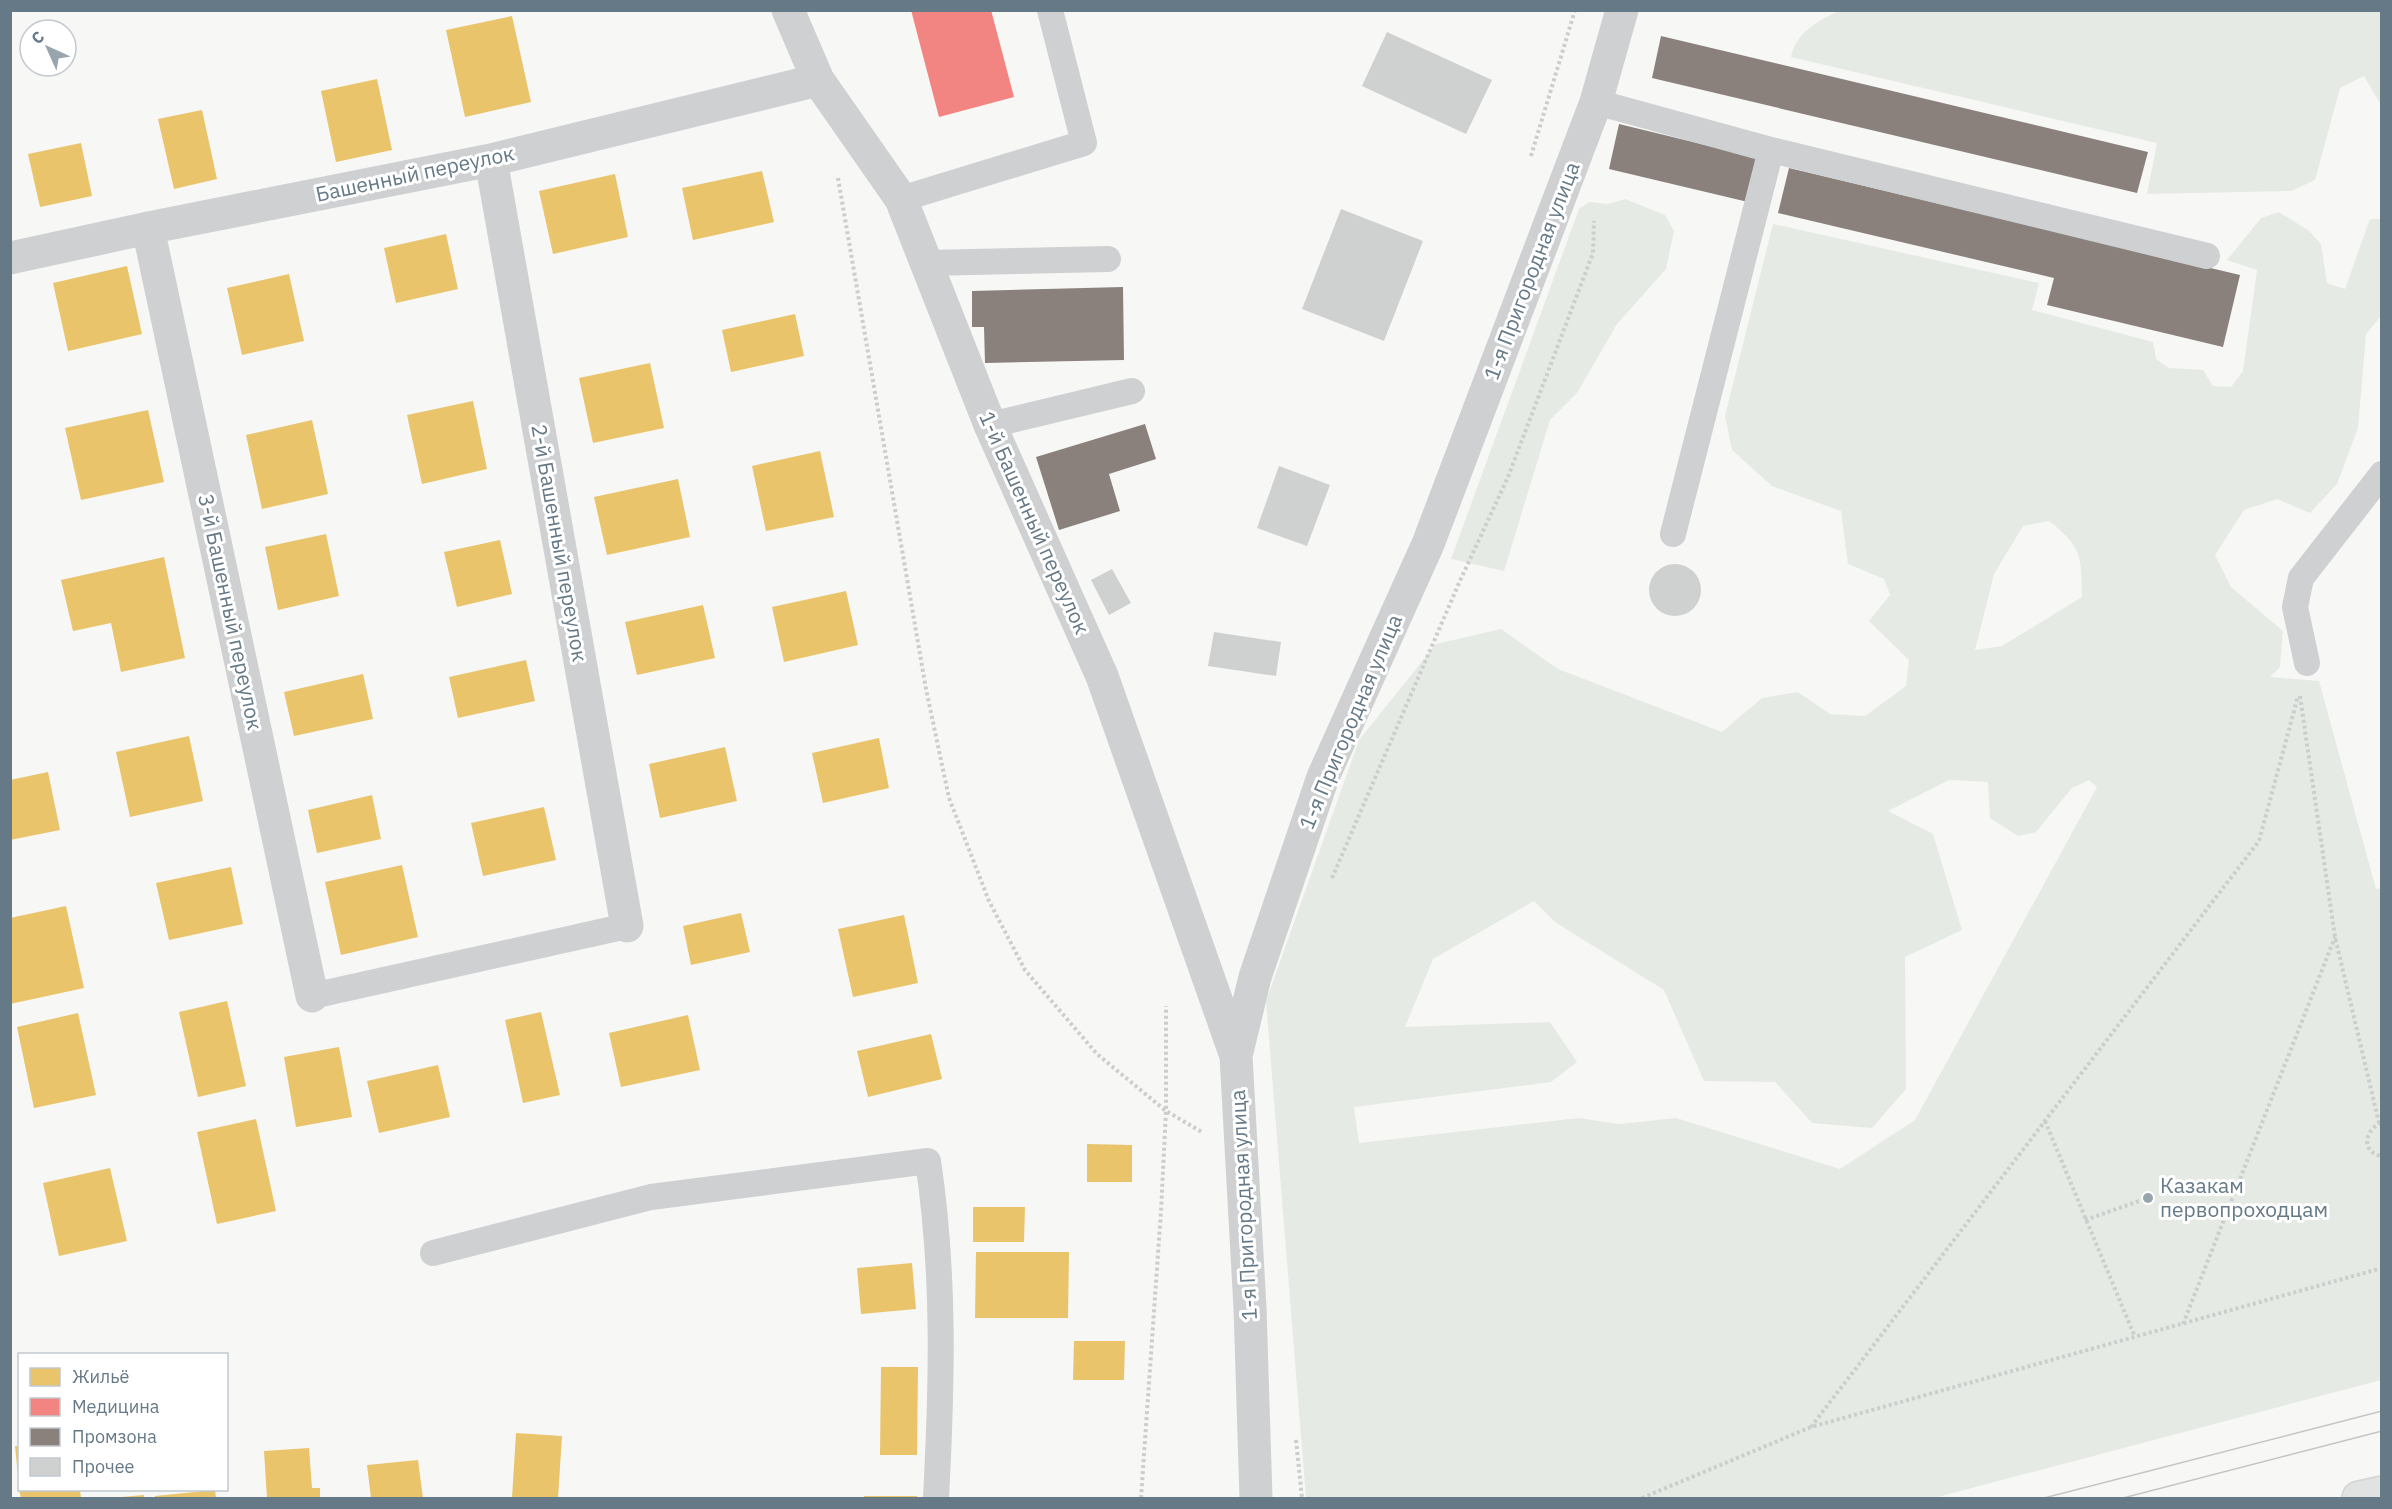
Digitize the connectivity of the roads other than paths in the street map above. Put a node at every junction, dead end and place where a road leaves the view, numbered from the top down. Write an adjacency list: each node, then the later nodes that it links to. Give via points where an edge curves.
1 (788, 10): 4 (street, 1-й Башенный переулок)
2 (1050, 10): 8 (lane, via 1084,143)
3 (1622, 10): 5 (street, 1-я Пригородная улица)
4 (818, 80): 7 (street, Башенный переулок); 8 (street, 1-й Башенный переулок)
5 (1596, 102): 6 (lane); 21 (street, 1-я Пригородная улица, via 1428,543 1323,777 1255,977)
6 (1771, 150): 10 (lane); 17 (lane)
7 (491, 160): 9 (street, Башенный переулок); 19 (street, 2-й Башенный переулок)
8 (901, 199): 13 (street, 1-й Башенный переулок)
9 (148, 228): 11 (street, Башенный переулок); 20 (street, 3-й Башенный переулок)
10 (2207, 256)
11 (10, 258)
12 (1108, 259): 13 (lane)
13 (926, 263): 15 (street, 1-й Башенный переулок)
14 (1132, 391): 15 (lane)
15 (990, 425): 21 (street, 1-й Башенный переулок, via 1102,676)
16 (2382, 474): 18 (lane, via 2301,578 2295,607)
17 (1673, 534)
18 (2307, 663)
19 (627, 926): 20 (lane)
20 (312, 996)
21 (1236, 1056): 25 (street, 1-я Пригородная улица)
22 (433, 1252): 24 (lane, via 651,1197 928,1161 941,1282 942,1388)
23 (2382, 1493): 26 (main road)
24 (936, 1498)
25 (1256, 1498)
26 (2359, 1498)

